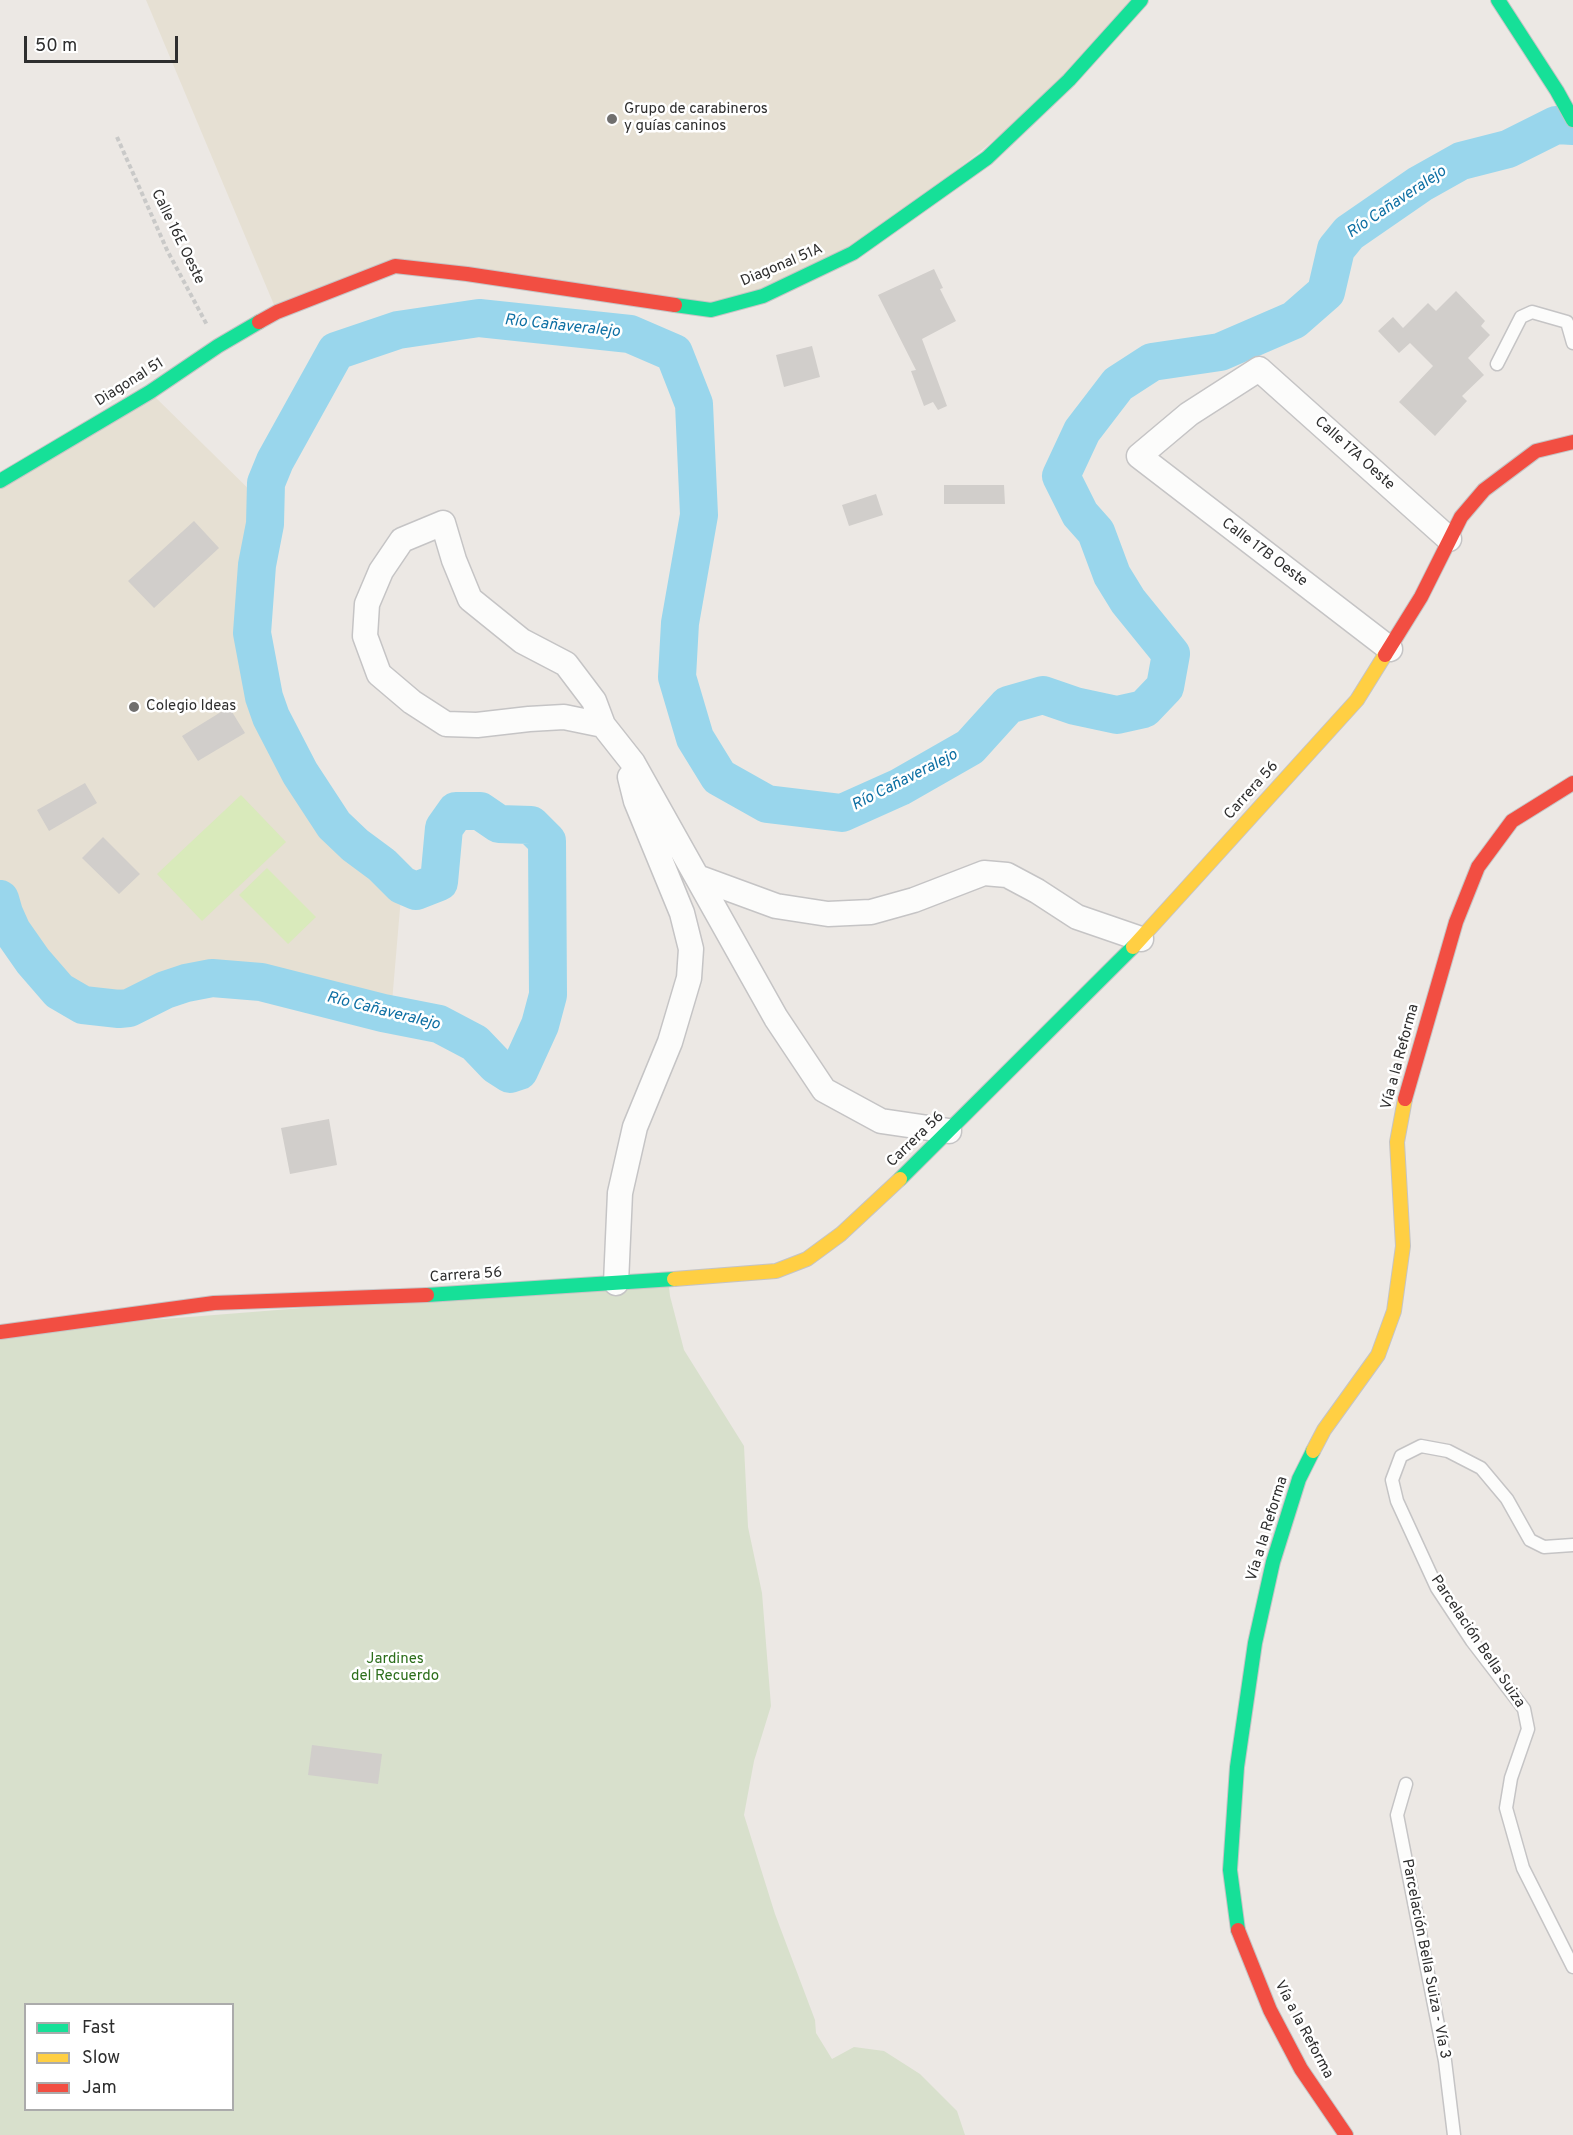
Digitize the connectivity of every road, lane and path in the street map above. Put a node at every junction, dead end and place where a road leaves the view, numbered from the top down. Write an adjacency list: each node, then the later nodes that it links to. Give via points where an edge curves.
1 (1141, 0): 5 (street, Diagonal 51A, via 1069,80 987,158 853,253 763,296 711,309 395,267)
2 (1497, 0): 3 (street)
3 (1573, 120)
4 (117, 137): 7 (path, Calle 16E Oeste, via 167,250)
5 (277, 312): 7 (street, Diagonal 51)
6 (1573, 343): 8 (lane, via 1567,322 1532,312 1521,317)
7 (218, 346): 11 (street, Diagonal 51, via 150,392)
8 (1497, 364)
9 (1573, 442): 12 (street, Carrera 56, via 1536,451 1484,490 1461,517)
10 (1138, 456): 12 (street, Calle 17A Oeste, via 1189,414 1259,369); 13 (street, Calle 17B Oeste)
11 (0, 481)
12 (1449, 539): 13 (street, Carrera 56)
13 (1390, 649): 18 (street, Carrera 56, via 1357,700)
14 (603, 725): 14 (street, via 594,701 566,664 522,641 470,599 443,523 402,540 381,571 367,604 365,636 379,674 446,724 564,717); 15 (street)
15 (633, 763): 17 (street); 20 (street, via 630,776 636,801 682,913 691,949 688,978 670,1042 635,1127 620,1193)
16 (1573, 783): 25 (street, Vía a la Reforma, via 1512,821 1478,867 1456,922 1403,1107 1397,1142 1403,1246 1394,1311 1378,1355 1324,1430 1299,1479 1273,1562 1255,1643 1237,1767 1230,1870 1238,1931 1270,2010 1296,2059)
17 (697, 877): 18 (street, via 776,906 828,914 871,912 984,873 1007,875 1077,917); 19 (street, via 776,1018 824,1090 881,1121)
18 (1141, 939): 19 (street, Carrera 56)
19 (950, 1131): 20 (street, Carrera 56, via 841,1234 807,1259 776,1271)
20 (616, 1283): 21 (street, Carrera 56, via 214,1303)
21 (0, 1332)
22 (1573, 1545): 24 (lane, Parcelación Bella Suiza, via 1544,1548 1530,1540 1507,1499 1481,1468 1448,1451 1421,1446 1401,1456 1392,1480 1396,1501 1437,1588 1524,1709 1528,1729 1511,1778 1506,1808 1523,1868)
23 (1406, 1784): 26 (lane, Parcelación Bella Suiza - Vía 3, via 1397,1815 1445,2061)
24 (1573, 1967)
25 (1346, 2135)
26 (1454, 2135)

